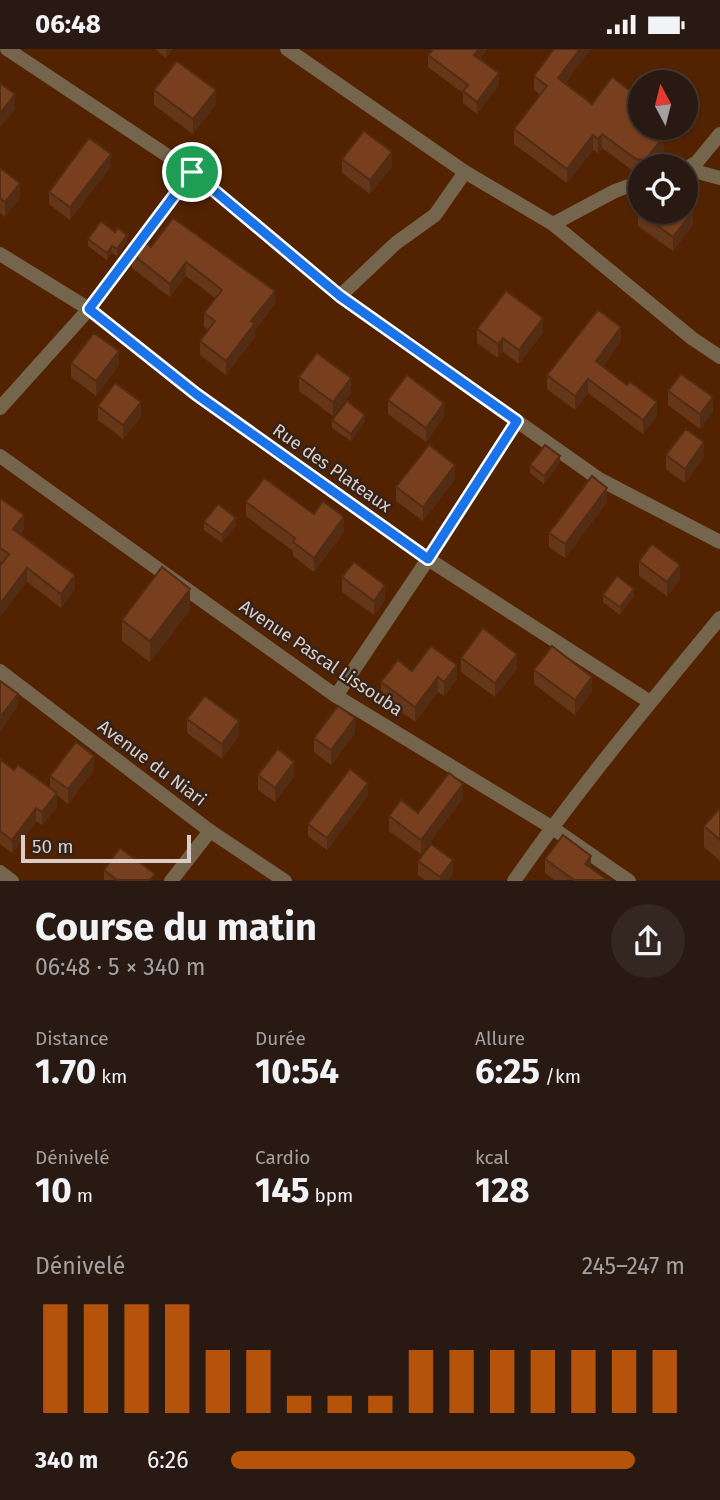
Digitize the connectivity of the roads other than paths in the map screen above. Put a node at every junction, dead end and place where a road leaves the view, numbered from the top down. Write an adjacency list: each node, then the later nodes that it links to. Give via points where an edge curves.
1 (7, 49): 5 (street)
2 (287, 49): 6 (street)
3 (720, 134): 4 (street)
4 (698, 161)
5 (192, 172): 12 (street); 13 (street)
6 (464, 172): 10 (street); 12 (street, via 436,215 396,243)
7 (698, 172): 8 (street)
8 (720, 178)
9 (628, 186): 10 (street)
10 (553, 224): 14 (street)
11 (0, 254): 13 (street, Rue des Plateaux)
12 (340, 296): 16 (street)
13 (89, 309): 15 (street); 19 (street, Rue des Plateaux, via 196,394)
14 (720, 357)
15 (0, 408)
16 (517, 421): 18 (street, via 599,479); 19 (street)
17 (0, 456): 22 (street, Avenue Pascal Lissouba)
18 (720, 542)
19 (428, 559): 22 (street); 23 (street, Rue des Plateaux)
20 (720, 618): 23 (street)
21 (0, 671): 25 (street, Avenue du Niari)
22 (336, 696): 24 (street, Avenue Pascal Lissouba)
23 (650, 702): 24 (street)
24 (551, 828): 30 (street); 31 (street, Avenue Pascal Lissouba)
25 (210, 831): 28 (street); 29 (street, Avenue du Niari)
26 (0, 872): 27 (street)
27 (12, 880)
28 (171, 880)
29 (285, 880)
30 (514, 880)
31 (629, 880)

